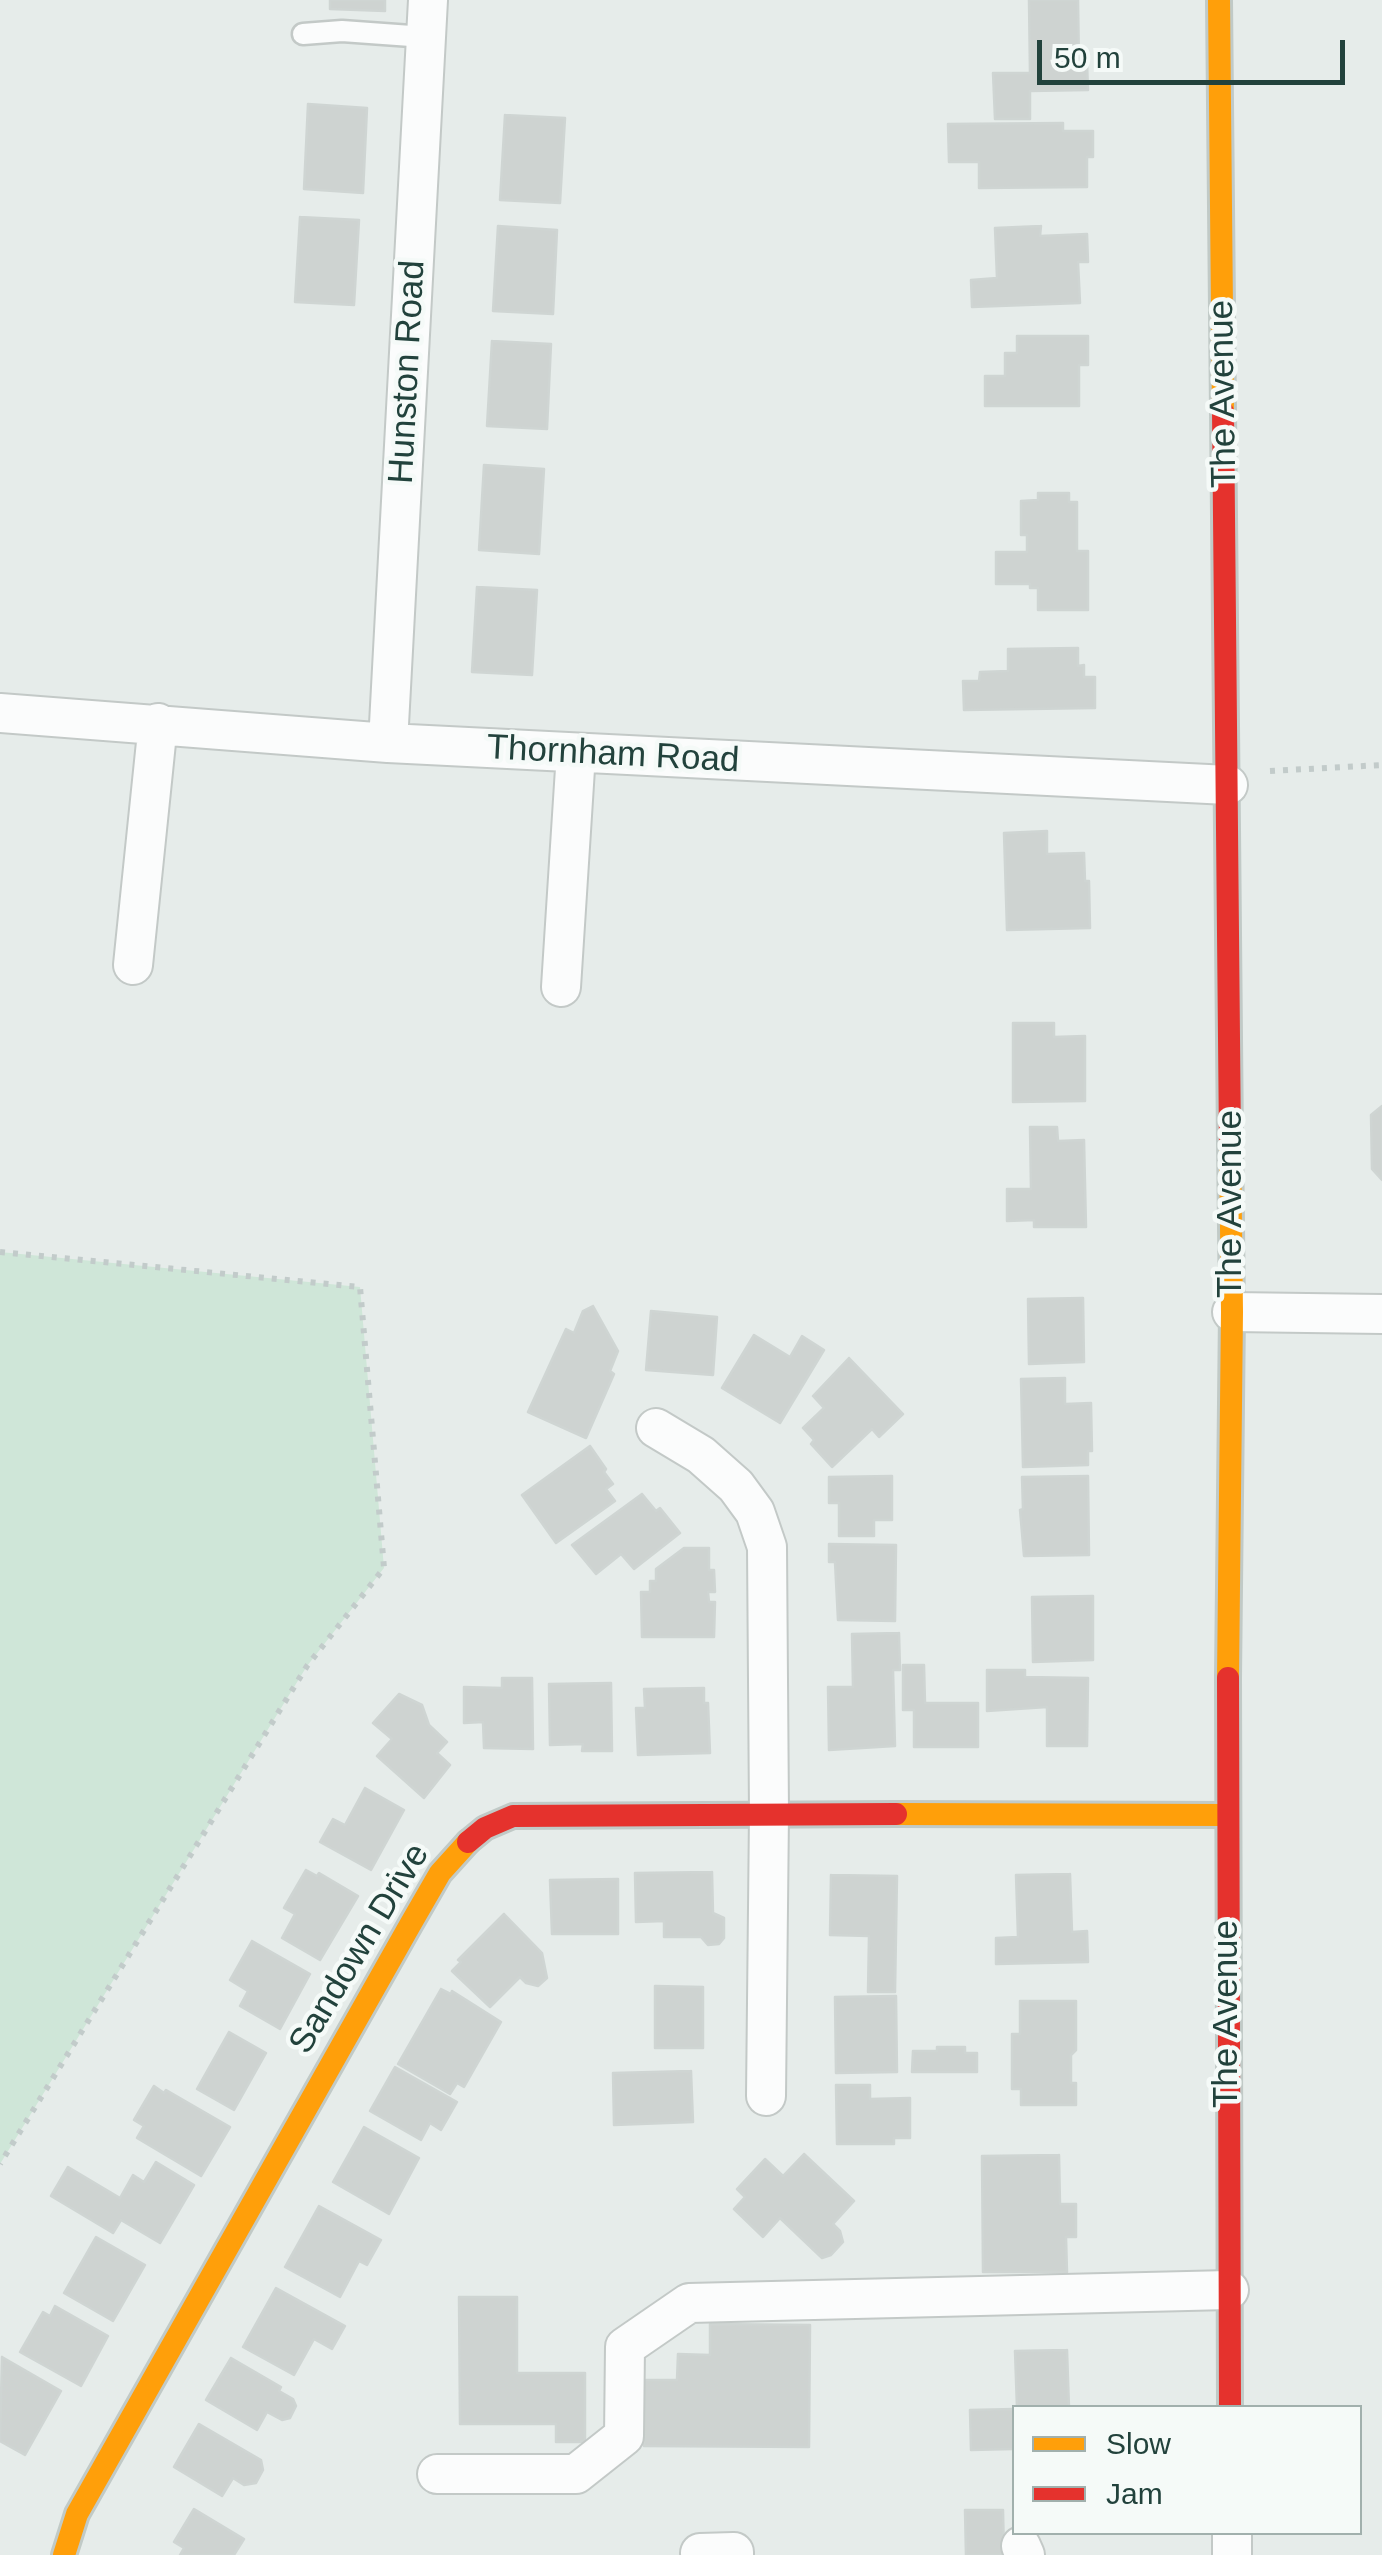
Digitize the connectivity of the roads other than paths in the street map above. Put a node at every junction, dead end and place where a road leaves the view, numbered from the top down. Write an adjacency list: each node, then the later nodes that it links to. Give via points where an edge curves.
1 (1219, 0): 8 (street, The Avenue)
2 (427, 18): 3 (lane); 6 (street, Hunston Road)
3 (303, 34)
4 (0, 712): 5 (street, Thornham Road)
5 (158, 723): 6 (street, Thornham Road); 9 (street)
6 (388, 744): 7 (street, Thornham Road)
7 (576, 753): 8 (street, Thornham Road); 10 (street)
8 (1228, 785): 11 (street, The Avenue)
9 (133, 965)
10 (562, 986)
11 (1232, 1312): 12 (street); 15 (street, The Avenue)
12 (1382, 1314)
13 (656, 1428): 14 (street, via 702,1455 736,1486 755,1512 767,1547)
14 (769, 1812): 15 (street, Sandown Drive); 16 (street); 20 (street, Sandown Drive, via 513,1816 484,1828 456,1852 77,2514)
15 (1226, 1815): 17 (street, The Avenue)
16 (766, 2096)
17 (1228, 2290): 18 (street, The Avenue); 19 (street, via 689,2303 625,2347 624,2436 576,2474)
18 (1230, 2405)
19 (437, 2474)
20 (64, 2555)

